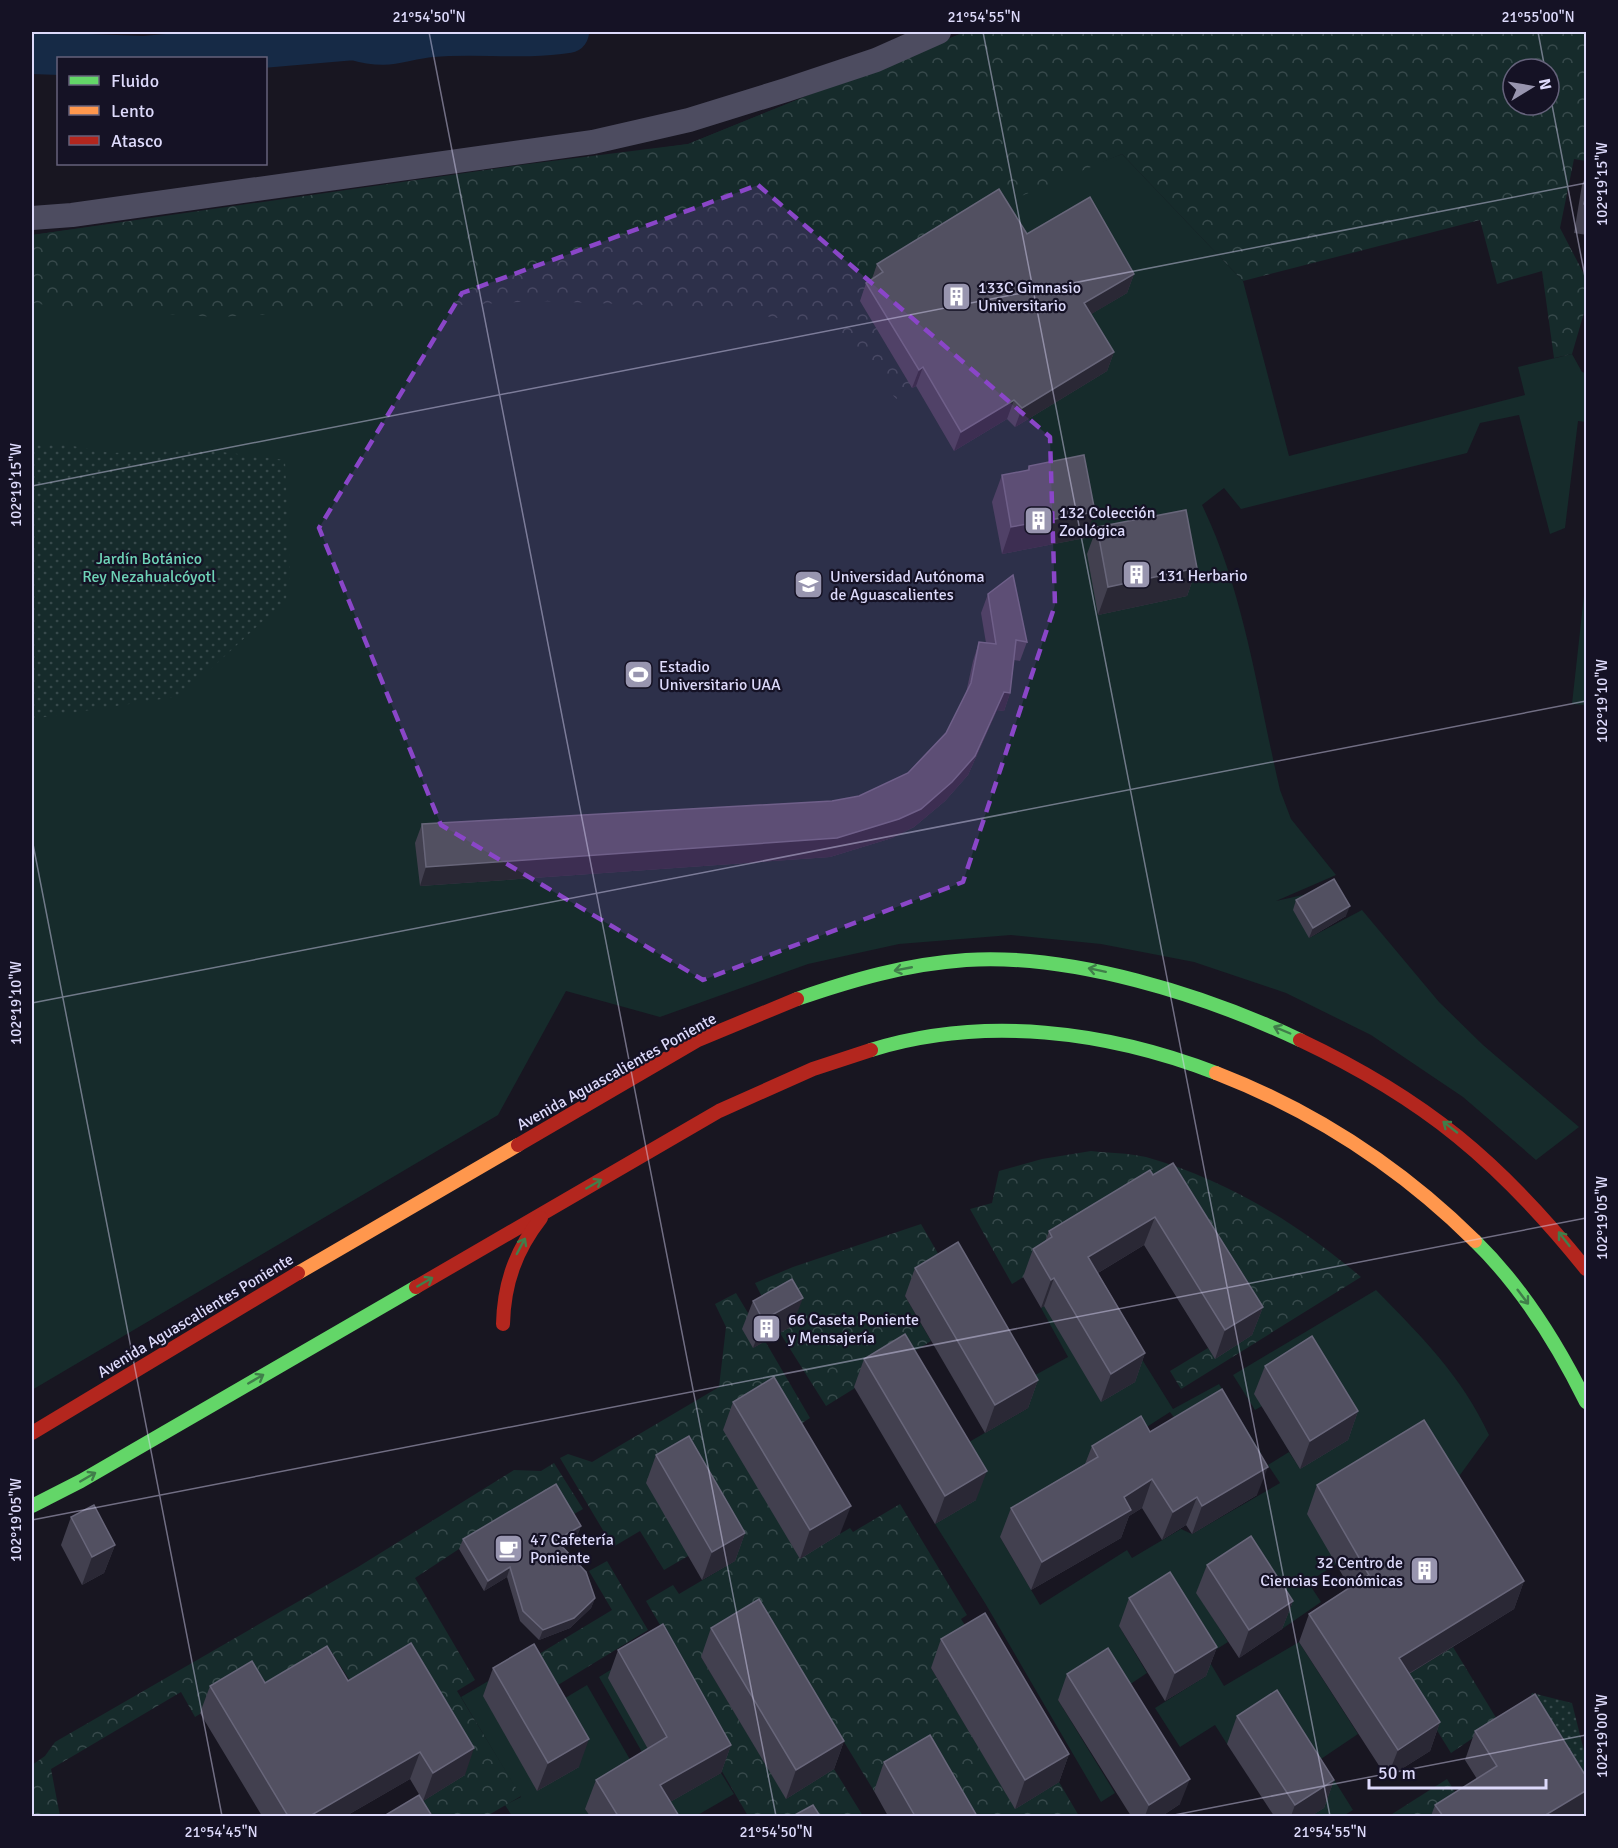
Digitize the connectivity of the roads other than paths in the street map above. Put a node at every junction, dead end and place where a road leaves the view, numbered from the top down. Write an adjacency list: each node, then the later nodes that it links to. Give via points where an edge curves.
1 (939, 32): 2 (street, via 876,60 786,90 689,120 593,142)
2 (32, 218)
3 (547, 1211): 5 (main road, one-way to 3, via 505,1287 520,1247); 6 (main road, one-way to 6, via 719,1111 797,1075 877,1047 977,1031 1079,1036 1192,1065 1280,1100 1358,1145 1457,1223 1486,1251 1535,1312); 8 (main road, one-way to 3)
4 (1587, 1269): 7 (main road, Avenida Aguascalientes Poniente, one-way to 7, via 1540,1209 1480,1150 1404,1095 1332,1053 1250,1017 1121,975 1003,959 926,965 815,993 698,1040)
5 (503, 1324)
6 (1587, 1402)
7 (32, 1433)
8 (32, 1506)

